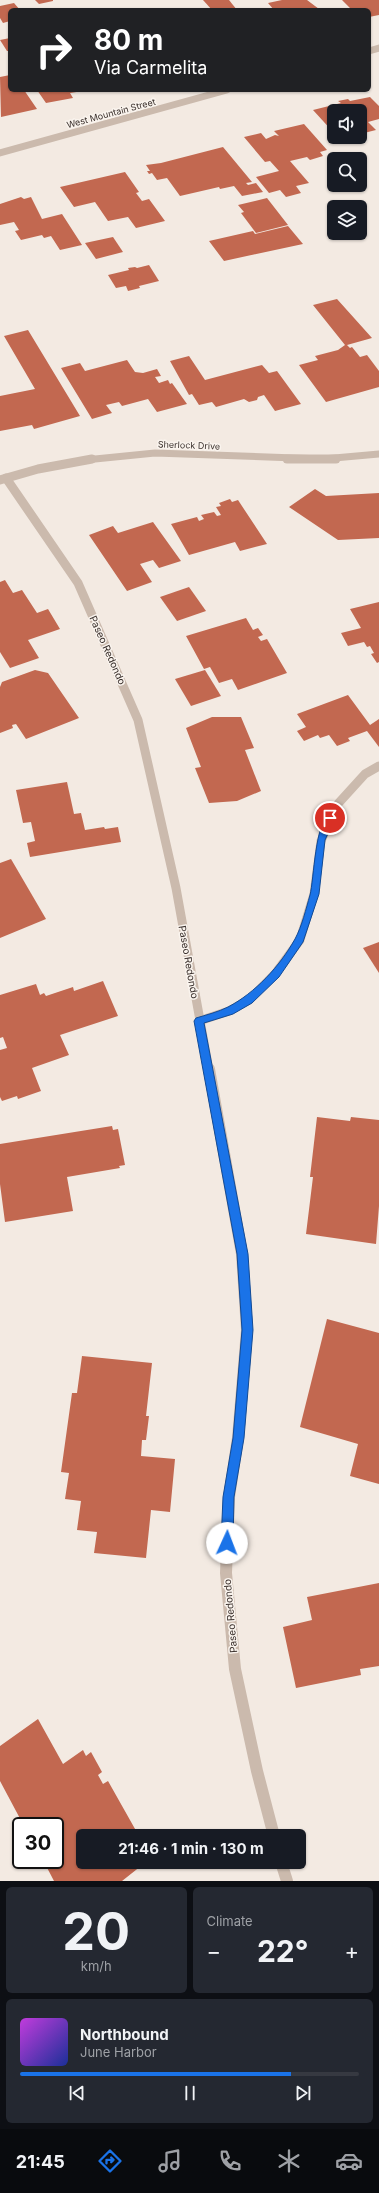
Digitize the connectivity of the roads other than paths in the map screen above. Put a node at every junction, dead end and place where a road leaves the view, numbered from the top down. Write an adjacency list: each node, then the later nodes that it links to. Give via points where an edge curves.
1 (219, 92): 2 (street, West Mountain Street)
2 (0, 153)
3 (379, 454): 4 (street, Sherlock Drive, via 317,460 156,453 66,463)
4 (3, 479): 6 (street, Paseo Redondo, via 78,583 138,720 176,888)
5 (379, 766): 6 (street, via 365,774 335,807 321,840 314,894 300,940 275,974 249,1000 229,1011)
6 (199, 1021): 7 (street, Paseo Redondo, via 242,1254 247,1330 238,1438 229,1497 226,1573 235,1669)
7 (272, 1829)
8 (283, 1869): 9 (street)
9 (287, 1881)

